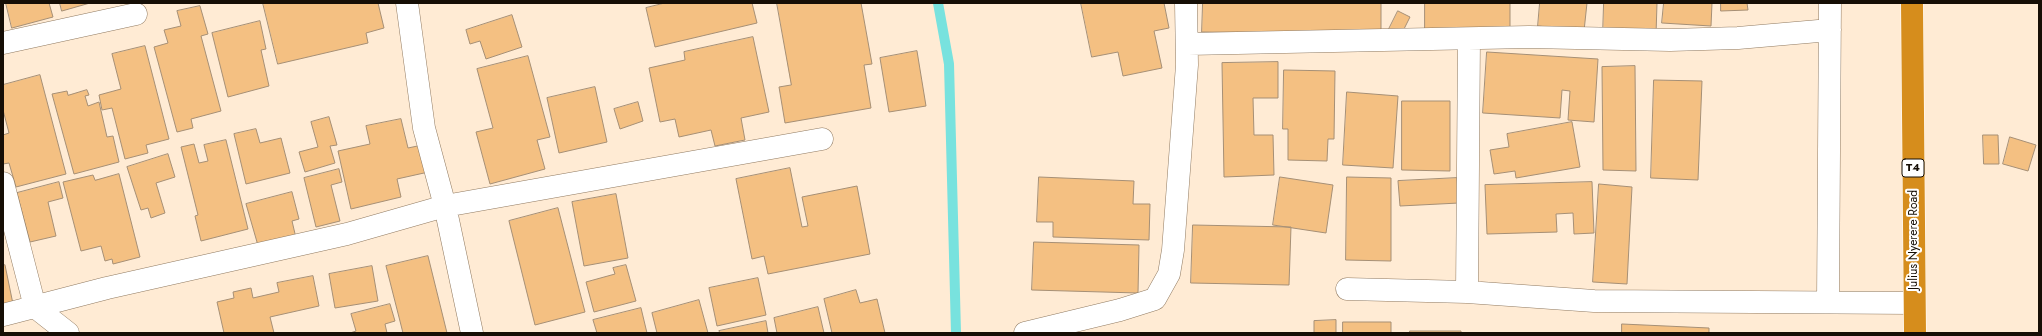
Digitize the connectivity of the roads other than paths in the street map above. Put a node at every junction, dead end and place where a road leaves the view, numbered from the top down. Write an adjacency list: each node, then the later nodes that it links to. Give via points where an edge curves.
1 (407, 3): 12 (street, via 424,128)
2 (1186, 3): 9 (street)
3 (1830, 3): 6 (street)
4 (1912, 3): 16 (highway, Julius Nyerere Road / T4)
5 (136, 14): 8 (street)
6 (1830, 30): 7 (street, via 1738,38 1670,40); 15 (street)
7 (1469, 38): 9 (street); 14 (street)
8 (3, 43)
9 (1188, 44): 21 (street, via 1173,250 1169,274 1155,299)
10 (822, 139): 12 (street)
11 (3, 183): 17 (street)
12 (445, 206): 17 (street, via 340,236 107,288); 20 (street)
13 (1347, 289): 14 (street)
14 (1467, 292): 15 (street, via 1594,301)
15 (1828, 302): 16 (street)
16 (1914, 302): 22 (highway, Julius Nyerere Road / T4)
17 (35, 307): 18 (street); 19 (street)
18 (3, 315)
19 (68, 333)
20 (472, 333)
21 (1025, 333)
22 (1915, 333)

